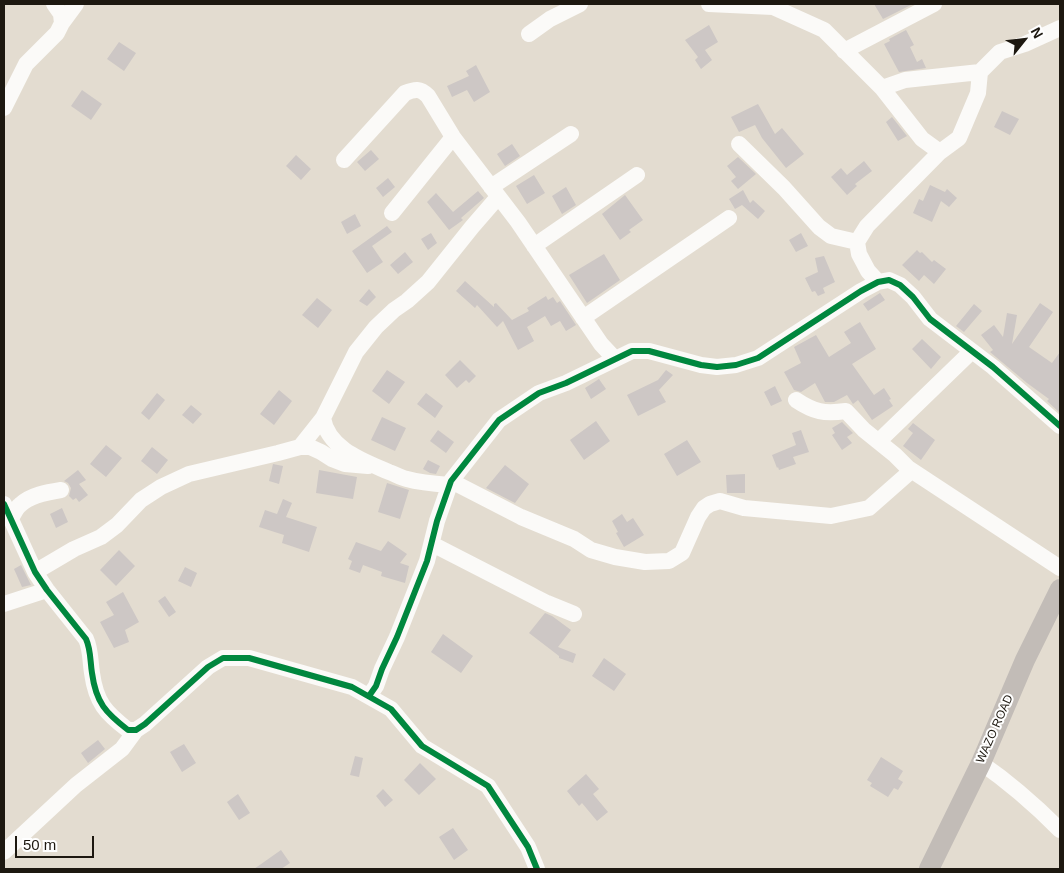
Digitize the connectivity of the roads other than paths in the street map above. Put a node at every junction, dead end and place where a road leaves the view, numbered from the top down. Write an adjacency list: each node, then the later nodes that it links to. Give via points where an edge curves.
1 (54, 4): 7 (street, via 61,14)
2 (76, 4): 7 (street)
3 (580, 4): 9 (street)
4 (709, 4): 6 (street)
5 (934, 4): 10 (street)
6 (759, 5): 10 (street, via 773,7 824,30)
7 (62, 23): 13 (street, via 58,33 26,64)
8 (1060, 28): 11 (street, via 1000,52)
9 (529, 34)
10 (844, 51): 12 (street)
11 (980, 72): 12 (street, via 905,80); 17 (street, via 978,92 959,138)
12 (882, 88): 17 (street, via 922,139)
13 (4, 108)
14 (571, 134): 20 (street)
15 (453, 137): 18 (street, via 428,96 414,89 405,93); 20 (street); 21 (street)
16 (739, 144): 23 (street, via 819,228 831,236)
17 (940, 152): 23 (street, via 867,226)
18 (344, 160)
19 (637, 175): 24 (street)
20 (495, 192): 24 (street); 30 (street, via 428,282 376,327 356,352)
21 (392, 213)
22 (729, 218): 26 (street)
23 (858, 242): 25 (street, via 858,254)
24 (534, 246): 26 (street)
25 (878, 282): 27 (street, via 889,280 900,285 930,319); 28 (street, via 758,358 736,365 701,365 649,350 632,351)
26 (583, 318): 28 (street)
27 (972, 351): 31 (street); 32 (street)
28 (615, 359): 36 (street, via 539,393 499,420)
29 (796, 400): 32 (street, via 821,413 846,411)
30 (323, 418): 33 (street); 34 (street, via 324,426 333,439 348,452)
31 (1060, 426)
32 (879, 441): 35 (street)
33 (300, 447): 34 (street, via 310,448 345,464); 41 (street, via 174,480 142,500 101,537)
34 (377, 466): 36 (street, via 406,479)
35 (912, 471): 36 (street, via 869,508 831,516 744,508 716,502 707,506 698,517 682,553 670,561 644,562 591,550 574,539); 40 (street)
36 (450, 483): 39 (street)
37 (61, 490): 38 (street, via 46,492)
38 (7, 511): 41 (street)
39 (432, 544): 45 (street); 46 (street, via 397,637)
40 (1060, 568)
41 (35, 572): 43 (street)
42 (1060, 588): 48 (main road, WAZO ROAD)
43 (47, 590): 44 (street); 47 (street, via 90,647 92,673 100,704 128,730)
44 (4, 604)
45 (574, 614)
46 (369, 696): 47 (street, via 352,687 248,658 223,658 208,667); 51 (street, via 391,709 422,746 488,786 528,846)
47 (136, 730): 50 (street, via 122,749 76,785)
48 (981, 763): 49 (street, via 1033,802); 52 (main road, WAZO ROAD)
49 (1060, 830)
50 (4, 852)
51 (537, 869)
52 (929, 869)

